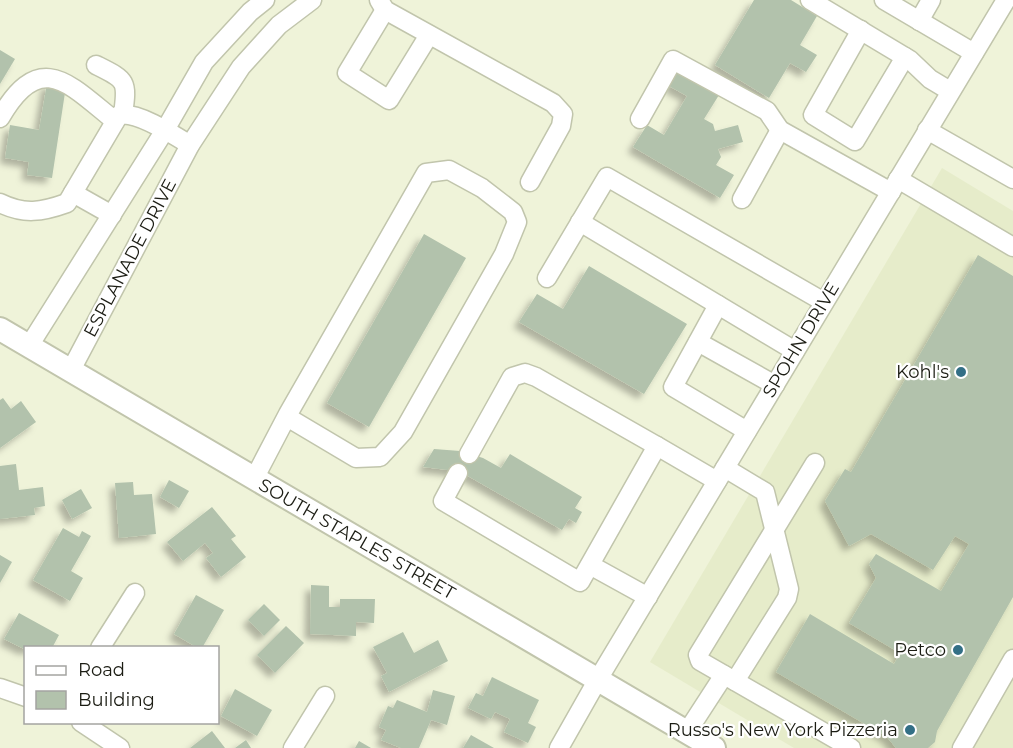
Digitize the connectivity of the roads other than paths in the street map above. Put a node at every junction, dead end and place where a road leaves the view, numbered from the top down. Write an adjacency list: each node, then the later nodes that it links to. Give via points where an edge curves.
1 (265, 0): 18 (street, ESPLANADE DRIVE, via 204,62)
2 (810, 0): 9 (street)
3 (884, 0): 8 (street)
4 (931, 0): 8 (street)
5 (300, 4): 21 (street, ESPLANADE DRIVE, via 241,67)
6 (382, 5): 10 (street); 10 (street, via 347,73 389,100)
7 (1006, 9): 11 (street, SPOHN DRIVE)
8 (919, 21): 11 (street)
9 (861, 30): 12 (street); 12 (street, via 813,115 855,141)
10 (429, 35): 23 (street, via 553,103 563,114 561,126)
11 (974, 52): 14 (street, SPOHN DRIVE)
12 (905, 57): 14 (street)
13 (96, 65): 16 (street, via 124,83 126,94)
14 (950, 91): 20 (street, SPOHN DRIVE)
15 (0, 118): 16 (street, via 20,90 38,78 48,77 63,80)
16 (119, 118): 18 (street, via 131,115); 25 (street)
17 (640, 119): 19 (street, via 673,60 767,111)
18 (165, 130): 21 (street); 28 (street, ESPLANADE DRIVE)
19 (780, 130): 24 (street); 26 (street)
20 (927, 130): 22 (street); 24 (street, SPOHN DRIVE)
21 (190, 145): 38 (street, ESPLANADE DRIVE)
22 (1013, 179)
23 (530, 182)
24 (894, 186): 30 (street); 32 (street, SPOHN DRIVE)
25 (73, 193): 27 (street, via 67,203 52,209 28,212); 28 (street)
26 (742, 199)
27 (0, 203)
28 (112, 215): 36 (street, ESPLANADE DRIVE)
29 (580, 222): 31 (street); 32 (street, via 607,177); 33 (street)
30 (1013, 247)
31 (547, 278)
32 (824, 302): 37 (street, SPOHN DRIVE)
33 (718, 305): 35 (street); 37 (street)
34 (0, 329): 36 (main road, SOUTH STAPLES STREET)
35 (698, 342): 39 (street); 41 (street, via 673,387)
36 (29, 346): 38 (main road, SOUTH STAPLES STREET)
37 (795, 351): 39 (street, SPOHN DRIVE)
38 (70, 370): 47 (main road, SOUTH STAPLES STREET)
39 (775, 385): 41 (street, SPOHN DRIVE)
40 (286, 417): 40 (street, via 426,173 449,170 482,188 513,212 517,222 504,254 403,432 381,457 356,458); 47 (street)
41 (747, 431): 46 (street, SPOHN DRIVE)
42 (657, 446): 43 (street, via 525,373 512,377); 46 (street); 49 (street)
43 (469, 454)
44 (815, 463): 48 (street)
45 (458, 473): 49 (street, via 442,501 580,582)
46 (721, 475): 48 (street, via 765,492); 51 (street, SPOHN DRIVE)
47 (254, 479): 55 (main road, SOUTH STAPLES STREET)
48 (774, 527): 54 (street, via 788,594); 54 (street, via 698,655 700,661)
49 (590, 565): 51 (street)
50 (135, 593): 52 (street)
51 (648, 597): 55 (street, SPOHN DRIVE)
52 (101, 646)
53 (1012, 662): 66 (street)
54 (730, 678): 60 (street); 65 (street)
55 (597, 681): 60 (main road, SOUTH STAPLES STREET); 63 (street, SPOHN DRIVE)
56 (0, 688): 57 (street)
57 (24, 696)
58 (324, 696): 62 (street)
59 (83, 724): 61 (street)
60 (687, 732): 64 (main road, SOUTH STAPLES STREET)
61 (120, 748)
62 (293, 748)
63 (559, 748)
64 (714, 748)
65 (851, 748)
66 (962, 748)

